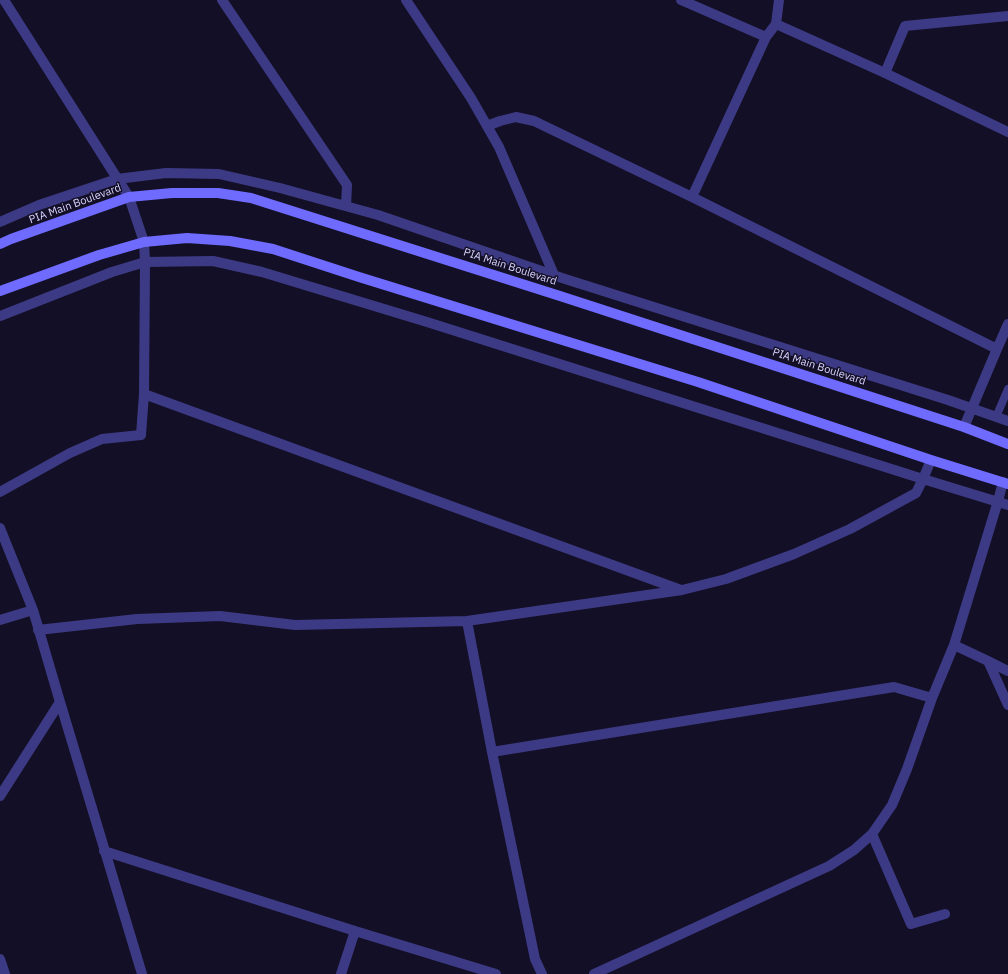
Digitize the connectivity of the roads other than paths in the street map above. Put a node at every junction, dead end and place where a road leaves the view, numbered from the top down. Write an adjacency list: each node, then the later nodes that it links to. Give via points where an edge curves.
1 (4, 0): 12 (street)
2 (222, 0): 15 (street, via 347,185)
3 (406, 0): 10 (street)
4 (681, 0): 8 (street)
5 (779, 0): 7 (street)
6 (1008, 16): 9 (street, via 905,26)
7 (776, 24): 8 (street); 9 (street)
8 (766, 37): 14 (street)
9 (885, 73): 11 (street)
10 (487, 126): 14 (street, via 516,117 534,120); 20 (street)
11 (1008, 132)
12 (117, 179): 13 (street); 15 (street, via 166,173 220,174); 16 (street, via 39,205)
13 (129, 197): 17 (street); 18 (main road, PIA Main Boulevard); 30 (main road, PIA Main Boulevard, via 172,192 218,192 251,198)
14 (692, 197): 24 (street)
15 (346, 206): 20 (street)
16 (0, 222)
17 (144, 242): 19 (street); 21 (main road, via 98,255); 32 (main road, via 187,238 230,241 273,249 698,382)
18 (0, 244)
19 (145, 262): 22 (street, via 112,272); 26 (street); 33 (street, via 213,261 262,272)
20 (554, 275): 27 (street)
21 (0, 291)
22 (0, 316)
23 (1008, 324): 24 (street)
24 (997, 349): 27 (street)
25 (1008, 389): 28 (lane)
26 (144, 394): 35 (street, via 141,435 102,439 70,453); 39 (street)
27 (971, 408): 28 (street); 30 (street)
28 (996, 417): 29 (street)
29 (1008, 421)
30 (964, 427): 31 (main road, PIA Main Boulevard)
31 (1008, 444)
32 (931, 460): 33 (street); 34 (main road)
33 (923, 479): 36 (street); 39 (street, via 916,493 850,529 794,554 726,578)
34 (1005, 483): 36 (street)
35 (0, 492)
36 (998, 501): 37 (street); 44 (street)
37 (1008, 505)
38 (0, 528): 40 (street)
39 (682, 590): 42 (street)
40 (33, 610): 41 (street); 43 (street)
41 (0, 620)
42 (468, 621): 43 (street, via 295,625 220,616 137,619); 50 (street)
43 (38, 630): 48 (street)
44 (954, 645): 45 (street); 47 (street)
45 (988, 661): 46 (street); 49 (street)
46 (1008, 671)
47 (932, 698): 50 (street, via 894,687); 52 (street, via 892,805)
48 (60, 702): 51 (street); 53 (street)
49 (1008, 704)
50 (492, 752): 61 (street, via 535,960)
51 (0, 796)
52 (872, 834): 54 (street, via 911,924); 62 (street, via 854,850 829,866)
53 (104, 851): 55 (street); 58 (street)
54 (945, 914)
55 (355, 931): 59 (street); 60 (street)
56 (0, 959): 57 (street)
57 (4, 974)
58 (142, 974)
59 (341, 974)
60 (496, 974)
61 (542, 974)
62 (594, 974)

